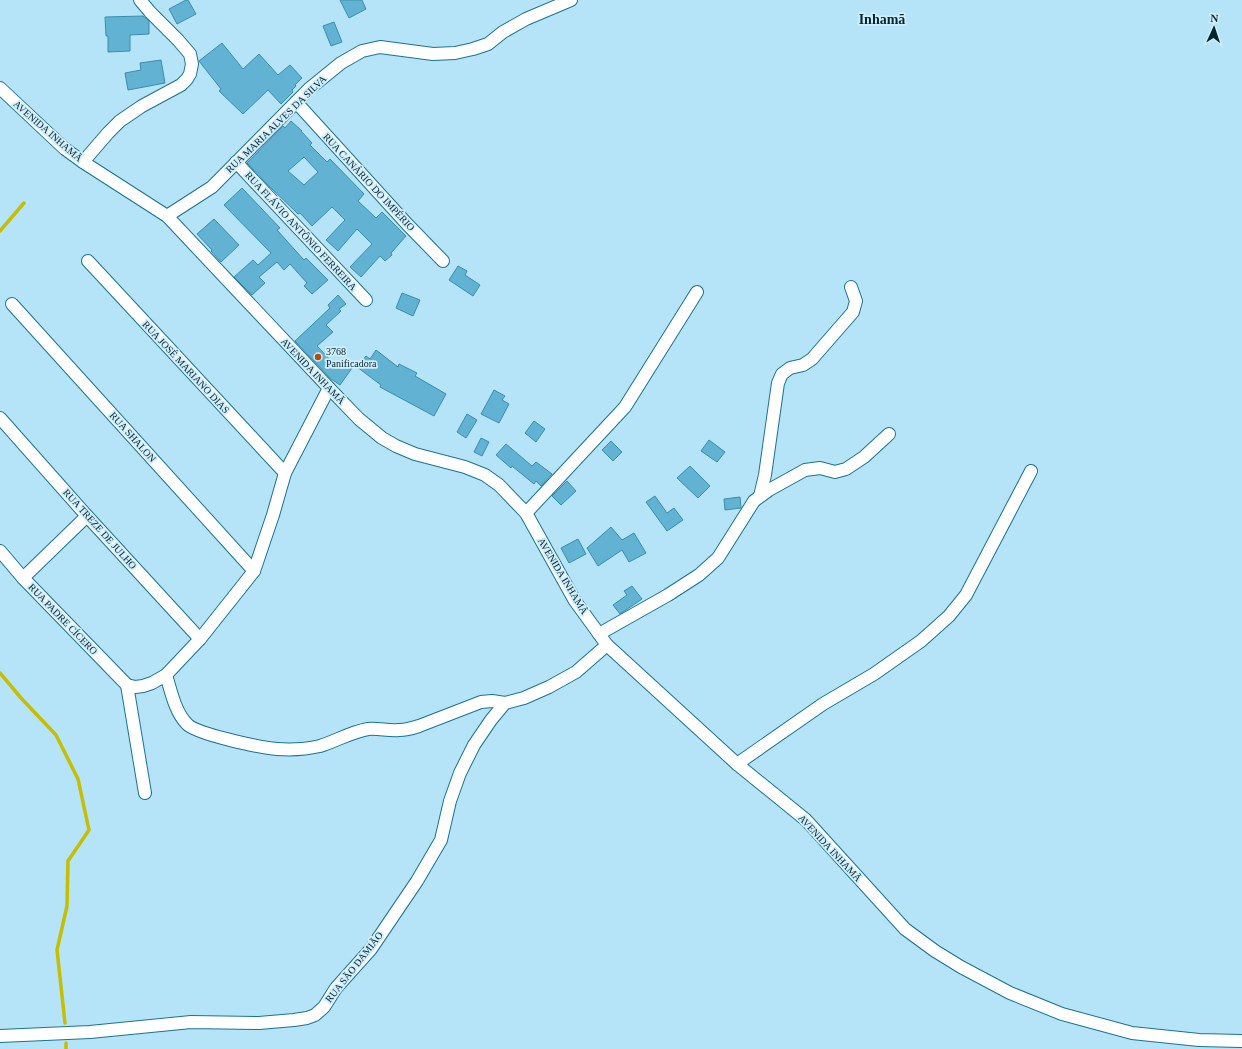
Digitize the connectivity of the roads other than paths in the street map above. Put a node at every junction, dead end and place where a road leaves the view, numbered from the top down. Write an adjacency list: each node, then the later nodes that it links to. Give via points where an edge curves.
1 (140, 0): 5 (street, via 190,54 190,74 181,85 120,121)
2 (571, 0): 4 (street, RUA MARIA ALVES DA SILVA, via 526,18 488,44 473,49 433,54 380,47 362,51 335,68)
3 (0, 88): 5 (street, AVENIDA INHAMÃ)
4 (296, 102): 6 (street, RUA MARIA ALVES DA SILVA); 9 (street, RUA CANÁRIO DO IMPÉRIO)
5 (82, 162): 7 (street, AVENIDA INHAMÃ)
6 (236, 162): 7 (street, RUA MARIA ALVES DA SILVA, via 212,187); 12 (street, RUA FLÁVIO ANTÔNIO FERREIRA)
7 (167, 216): 14 (street, AVENIDA INHAMÃ)
8 (88, 261): 18 (street, RUA JOSÉ MARIANO DIAS)
9 (442, 261)
10 (851, 287): 19 (street, via 856,301 854,312 812,359 804,365 790,368 782,374 778,383 766,475)
11 (696, 292): 20 (street, via 625,407)
12 (366, 300)
13 (12, 304): 23 (street, RUA SHALON)
14 (328, 388): 18 (street); 20 (street, AVENIDA INHAMÃ, via 382,438 415,454 485,475 499,485)
15 (0, 418): 21 (street, RUA TREZE DE JULHO)
16 (889, 434): 19 (street, via 864,457 846,469 836,472 820,468 805,470)
17 (1031, 471): 31 (street, via 966,595 949,616 921,641 880,670 822,704)
18 (285, 473): 23 (street)
19 (760, 496): 25 (street, via 754,500 718,558 699,575)
20 (526, 513): 25 (street, AVENIDA INHAMÃ, via 575,601)
21 (87, 516): 24 (street); 26 (street, RUA TREZE DE JULHO)
22 (0, 551): 24 (street, RUA PADRE CÍCERO)
23 (254, 570): 26 (street)
24 (23, 578): 29 (street, RUA PADRE CÍCERO)
25 (599, 634): 27 (street, AVENIDA INHAMÃ)
26 (200, 639): 28 (street)
27 (607, 645): 30 (street, via 576,672 524,698); 31 (street, AVENIDA INHAMÃ)
28 (166, 675): 29 (street, via 142,686 134,687); 30 (street, via 175,704 189,726 230,740 277,749 319,746 369,729 409,729 481,702)
29 (127, 684): 32 (street)
30 (505, 703): 33 (street, RUA SÃO DAMIÃO, via 474,744 450,801 441,840 417,881 371,949 315,1015 259,1023 191,1022 90,1032)
31 (737, 764): 34 (street, AVENIDA INHAMÃ, via 806,820 905,929 961,967 1010,993 1062,1014 1132,1033 1199,1040)
32 (144, 793)
33 (0, 1036)
34 (1242, 1041)

